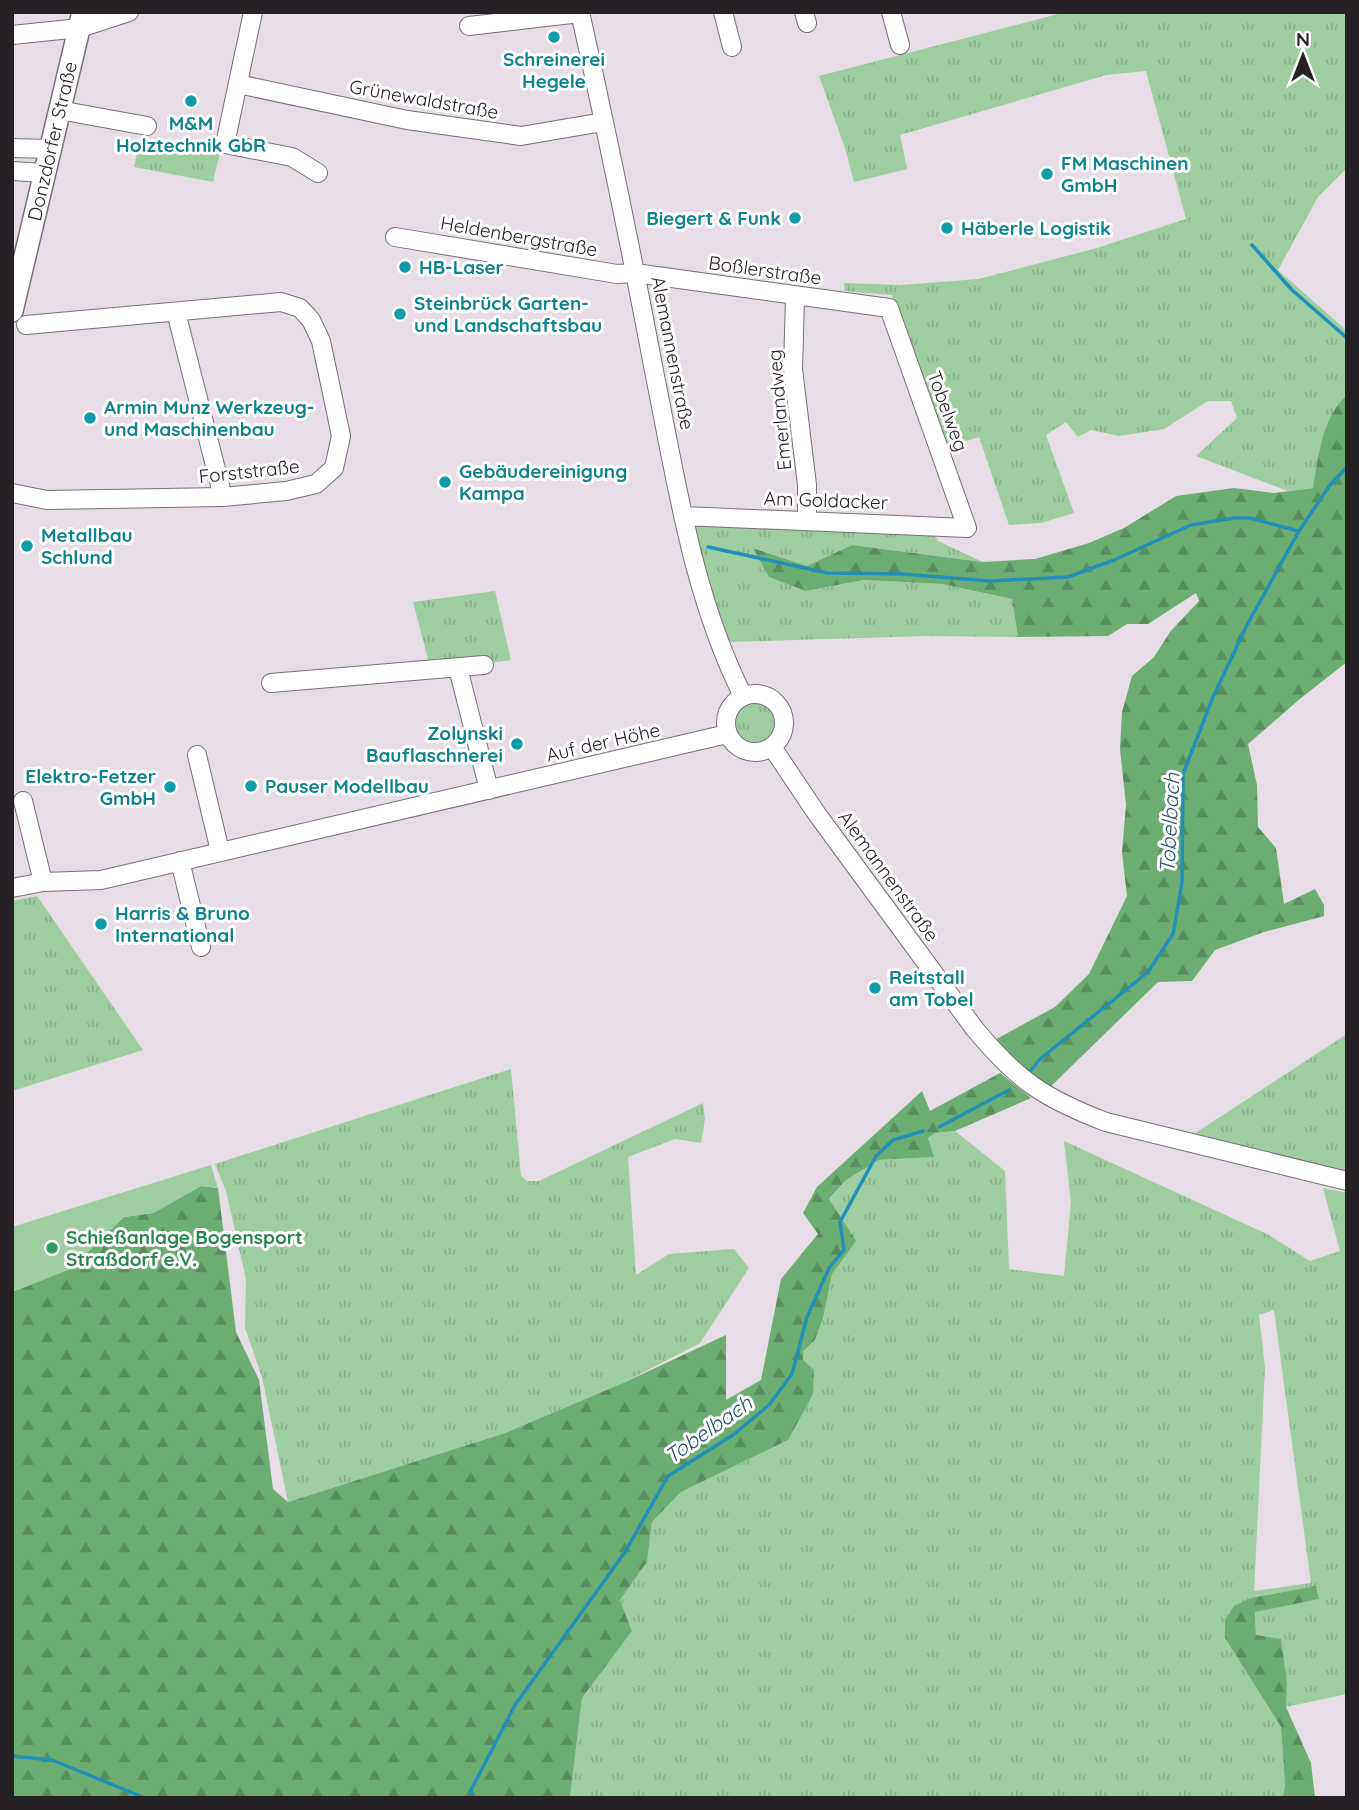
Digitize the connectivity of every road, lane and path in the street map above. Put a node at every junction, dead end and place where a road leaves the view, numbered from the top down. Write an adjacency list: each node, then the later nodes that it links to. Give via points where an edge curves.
1 (129, 12): 6 (street)
2 (253, 12): 11 (street)
3 (723, 12): 10 (street)
4 (891, 12): 9 (street)
5 (580, 13): 7 (street); 13 (street, Alemannenstraße)
6 (81, 20): 8 (street); 12 (main road, Donzdorfer Straße)
7 (469, 26)
8 (12, 35)
9 (900, 45)
10 (732, 47)
11 (238, 84): 13 (street, Grünewaldstraße, via 407,120 521,136); 19 (street, via 225,144 292,157)
12 (59, 110): 14 (street); 16 (main road, Donzdorfer Straße)
13 (603, 122): 21 (street, Alemannenstraße)
14 (147, 126)
15 (12, 149): 16 (street)
16 (50, 149): 18 (main road, Donzdorfer Straße)
17 (12, 171): 18 (street)
18 (44, 173): 25 (main road, Donzdorfer Straße)
19 (317, 173)
20 (395, 237): 21 (street, Heldenbergstraße, via 617,274)
21 (635, 273): 22 (street, Boßlerstraße); 28 (street, Alemannenstraße)
22 (795, 296): 23 (street, Boßlerstraße); 29 (street, Emerlandweg, via 793,369)
23 (889, 308): 30 (street, Tobelweg)
24 (177, 312): 25 (street, Forststraße); 27 (street); 27 (street, Forststraße, via 281,302 300,308 312,320 321,341 341,436 334,468 316,484)
25 (19, 318)
26 (12, 493): 27 (street, Forststraße, via 47,500)
27 (223, 497)
28 (683, 516): 29 (street, Am Goldacker); 34 (street, Alemannenstraße, via 715,634)
29 (807, 520): 30 (street, Am Goldacker)
30 (967, 528)
31 (484, 665): 32 (street)
32 (458, 668): 33 (street); 38 (street)
33 (271, 683)
34 (743, 696): 35 (street, via 729,709); 36 (street, via 761,695 780,708 782,732)
35 (727, 734): 36 (street, via 746,751); 38 (street, Auf der Höhe)
36 (772, 747): 45 (street, Alemannenstraße, via 974,1028 1020,1078 1071,1109 1106,1122)
37 (197, 755): 40 (street)
38 (489, 790): 40 (street, Auf der Höhe)
39 (23, 801): 42 (street)
40 (220, 851): 41 (street, Auf der Höhe)
41 (180, 861): 42 (street, Auf der Höhe, via 101,880); 44 (street)
42 (43, 882): 43 (street, Auf der Höhe)
43 (12, 888)
44 (201, 947)
45 (1347, 1181)

